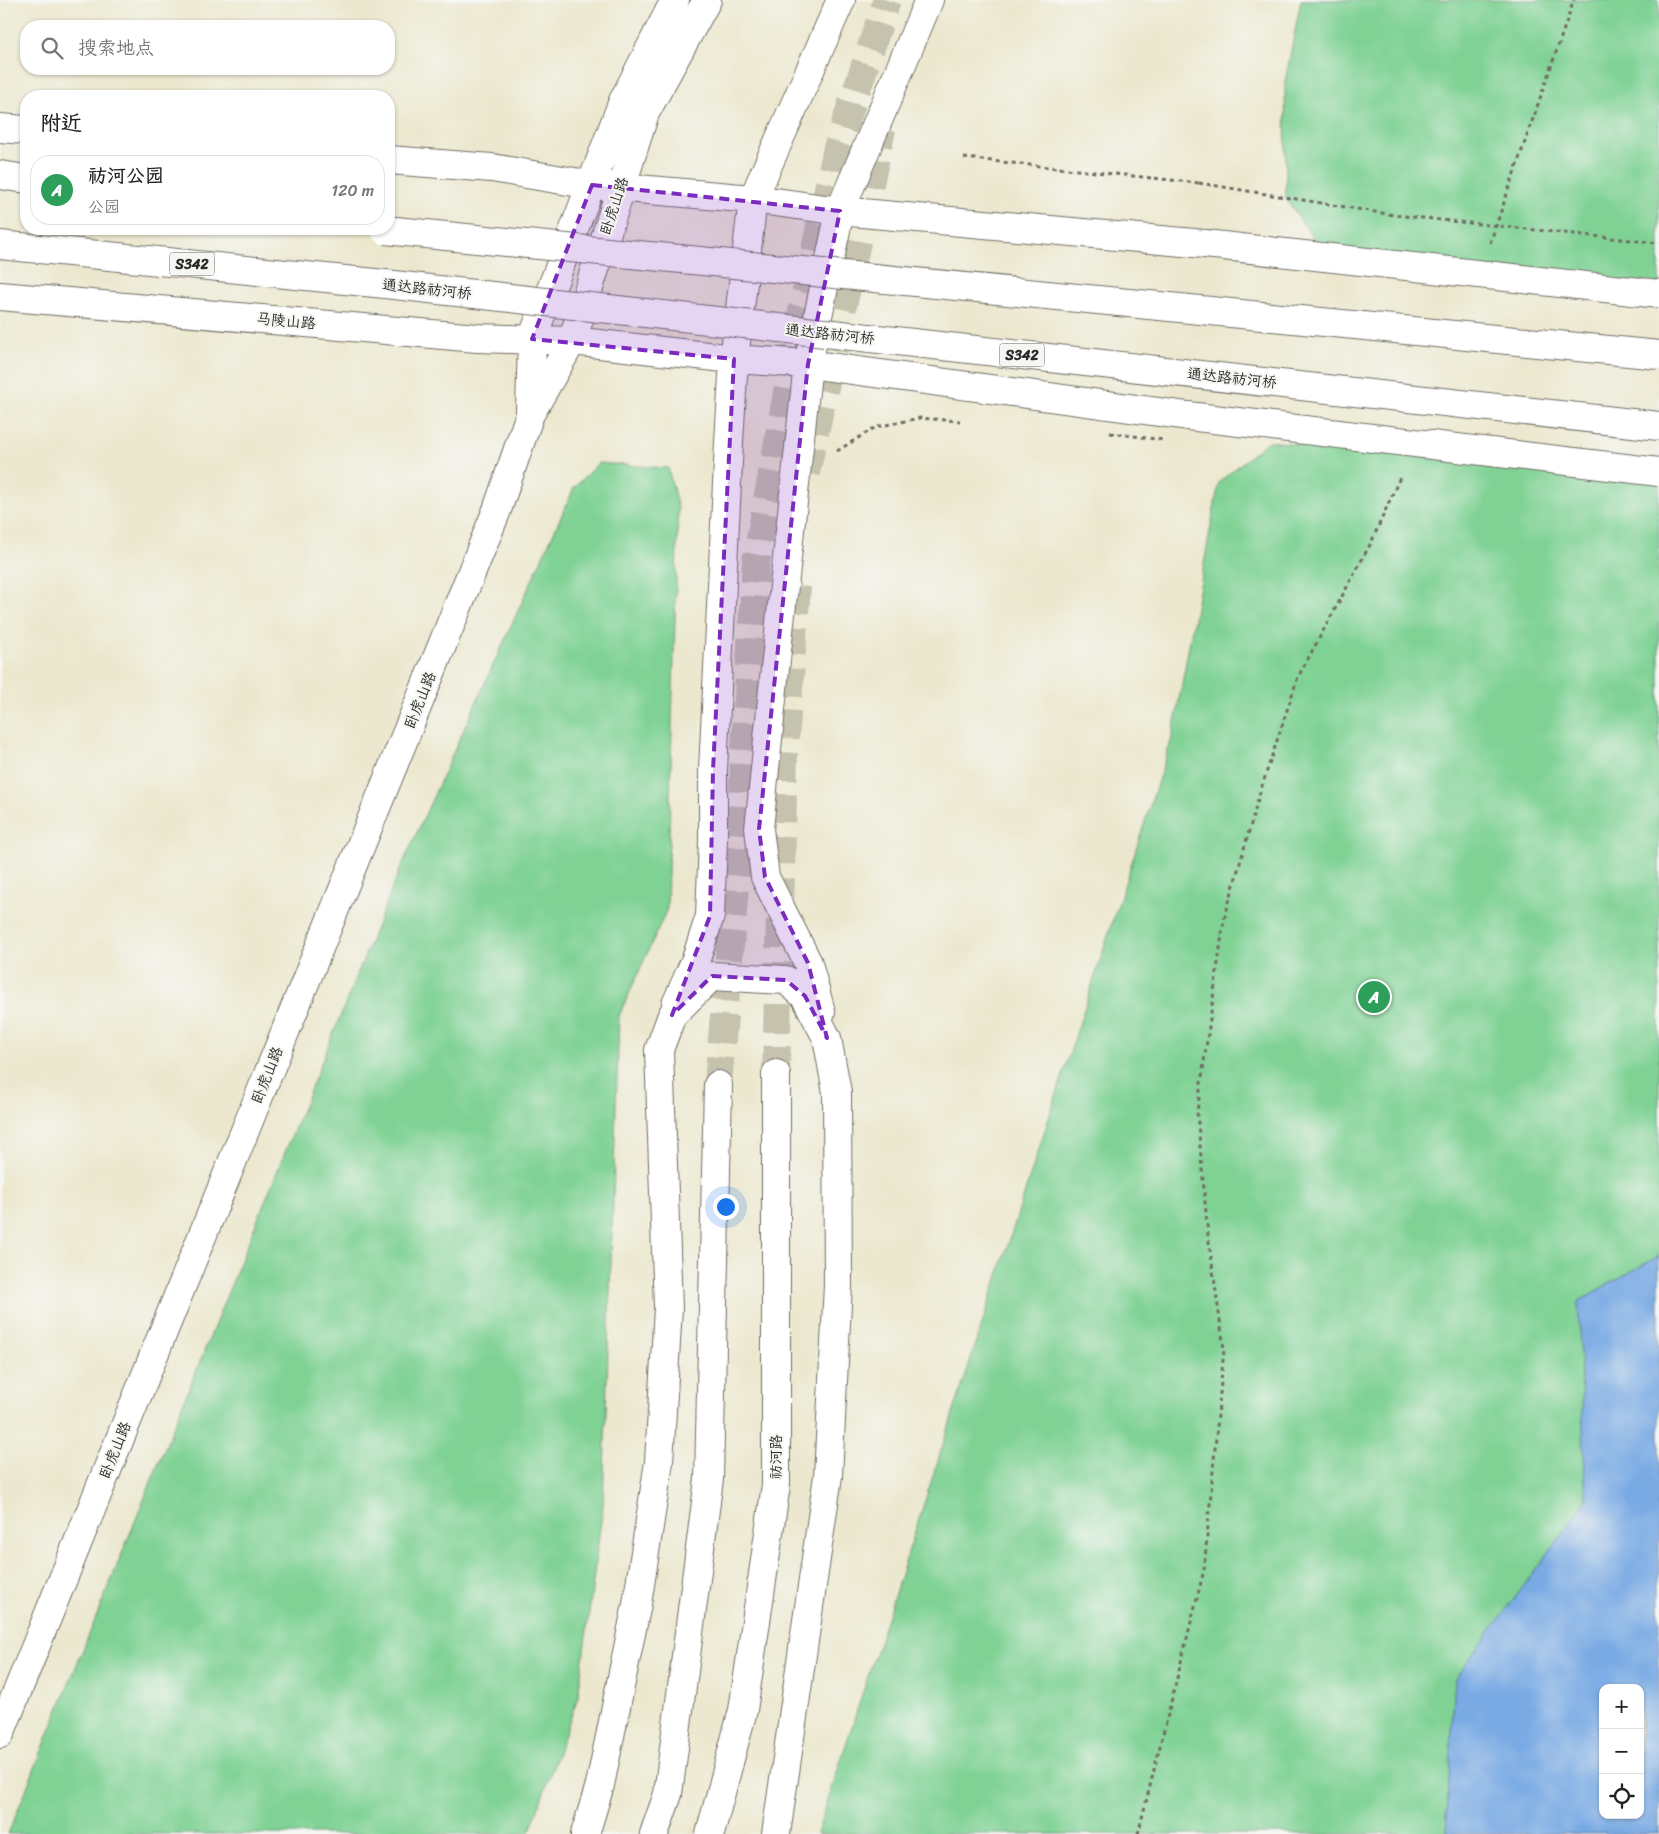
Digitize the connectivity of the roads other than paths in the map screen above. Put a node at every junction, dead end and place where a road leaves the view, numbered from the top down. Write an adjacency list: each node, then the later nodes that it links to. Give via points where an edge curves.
1 (675, 0): 10 (main road, 卧虎山路, via 623,101)
2 (707, 0): 11 (main road, 卧虎山路, via 646,112)
3 (841, 0): 12 (main road)
4 (929, 0): 13 (main road)
5 (0, 128): 6 (main road)
6 (20, 130)
7 (395, 160): 10 (main road, via 492,168)
8 (0, 175): 9 (main road)
9 (20, 178)
10 (592, 185): 11 (main road); 18 (main road, 卧虎山路)
11 (620, 186): 12 (main road); 19 (main road, 卧虎山路)
12 (753, 199): 13 (main road); 21 (main road)
13 (840, 211): 16 (main road, bridge, via 1205,244); 22 (main road)
14 (395, 232): 20 (main road, bridge)
15 (0, 245): 24 (main road, 通达路祊河桥 / S342, bridge, via 385,284)
16 (1659, 294)
17 (0, 296): 18 (main road, 马陵山路, via 477,338)
18 (532, 339): 19 (main road, 马陵山路); 23 (main road, 卧虎山路)
19 (572, 341): 21 (main road, 马陵山路); 23 (main road, 卧虎山路)
20 (1659, 355)
21 (734, 359): 22 (main road, 马陵山路); 26 (main road, via 713,770 710,916)
22 (808, 364): 25 (main road, 马陵山路, bridge, via 1188,416); 27 (main road, via 759,828 765,876 808,963)
23 (530, 414): 30 (main road, 卧虎山路, via 496,510)
24 (1659, 426)
25 (1659, 472)
26 (672, 1015): 27 (main road, via 712,976 786,980 805,996); 31 (main road, via 659,1050 668,1308 659,1462 637,1604 600,1785)
27 (827, 1038): 34 (main road, via 837,1092 838,1275 828,1476)
28 (776, 1074): 33 (main road, 祊河路, via 776,1485 743,1710)
29 (718, 1085): 32 (main road, via 709,1479 668,1794)
30 (0, 1734)
31 (585, 1834)
32 (654, 1834)
33 (710, 1834)
34 (776, 1834)

